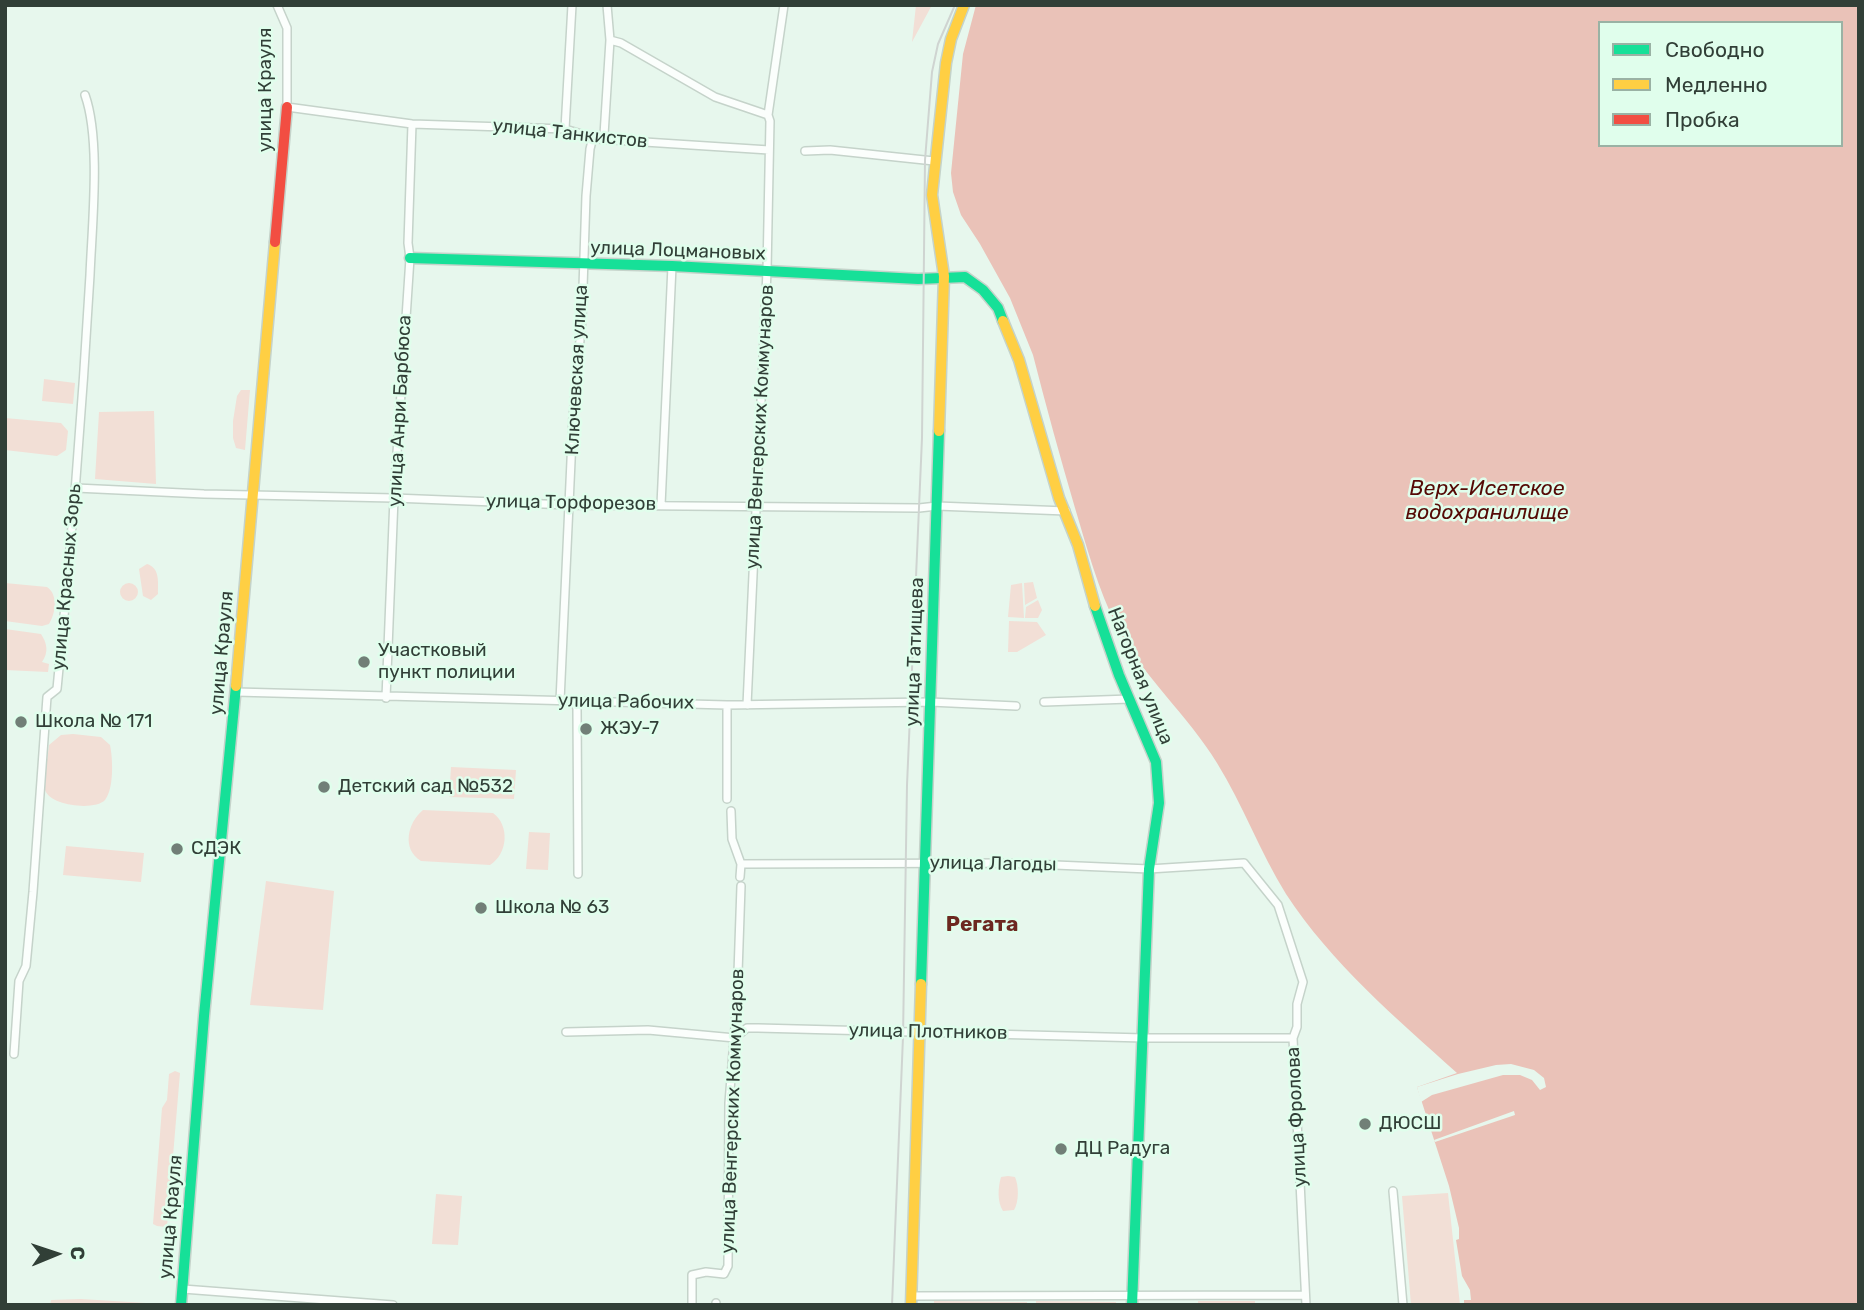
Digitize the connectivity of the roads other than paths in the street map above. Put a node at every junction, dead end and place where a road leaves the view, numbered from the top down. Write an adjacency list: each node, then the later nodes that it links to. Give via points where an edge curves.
1 (277, 5): 8 (street, улица Крауля, via 287,28)
2 (572, 5): 11 (street)
3 (607, 5): 6 (street, Ключевская улица)
4 (784, 5): 9 (street)
5 (964, 5): 15 (street, улица Татищева, via 946,63)
6 (610, 40): 9 (street, via 715,97); 12 (street, Ключевская улица, via 604,135)
7 (85, 95): 21 (street, улица Красных Зорь, via 91,113 93,188)
8 (287, 107): 10 (street, улица Танкистов); 22 (street, улица Крауля)
9 (768, 115): 13 (street, улица Венгерских Коммунаров)
10 (412, 124): 11 (street, улица Танкистов); 16 (street, улица Анри Барбюса)
11 (565, 129): 12 (street, улица Танкистов)
12 (593, 137): 13 (street, улица Танкистов); 17 (street, Ключевская улица)
13 (769, 150): 19 (street, улица Венгерских Коммунаров)
14 (805, 151): 15 (street)
15 (934, 161): 20 (street, улица Татищева, via 932,195)
16 (410, 257): 17 (street, улица Лоцмановых); 23 (street, улица Анри Барбюса)
17 (582, 265): 18 (street, улица Лоцмановых); 24 (street, Ключевская улица)
18 (672, 266): 19 (street, улица Лоцмановых); 25 (street)
19 (767, 271): 20 (street, улица Лоцмановых); 27 (street, улица Венгерских Коммунаров)
20 (944, 276): 26 (street, улица Татищева); 28 (street, Нагорная улица, via 965,276 998,308)
21 (76, 488): 22 (street, улица Торфорезов); 51 (street, улица Красных Зорь, via 57,688 47,697 33,892 26,966 19,981)
22 (253, 494): 23 (street, улица Торфорезов); 29 (street, улица Крауля)
23 (394, 498): 24 (street, улица Торфорезов); 30 (street, улица Анри Барбюса)
24 (569, 505): 25 (street, улица Торфорезов); 32 (street, Ключевская улица)
25 (661, 505): 27 (street, улица Торфорезов)
26 (937, 506): 27 (street, улица Торфорезов); 28 (street, улица Торфорезов); 34 (street, улица Татищева)
27 (756, 507): 37 (street, улица Венгерских Коммунаров)
28 (1066, 511): 31 (street, Нагорная улица)
29 (236, 692): 30 (street, улица Рабочих); 53 (street, улица Крауля)
30 (386, 698): 32 (street, улица Рабочих)
31 (1130, 699): 35 (street); 44 (street, Нагорная улица, via 1156,762 1159,803)
32 (560, 701): 33 (street, улица Рабочих)
33 (575, 701): 36 (street, улица Рабочих); 45 (street)
34 (930, 702): 37 (street, улица Рабочих); 38 (street, улица Рабочих); 41 (street, улица Татищева)
35 (1044, 702)
36 (727, 705): 37 (street, улица Рабочих); 39 (street)
37 (747, 705)
38 (1016, 706)
39 (727, 799)
40 (731, 811): 43 (street, улица Венгерских Коммунаров, via 732,839)
41 (925, 862): 43 (street, улица Лагоды); 44 (street, улица Лагоды); 46 (street, улица Татищева)
42 (1244, 863): 44 (street, улица Лагоды); 50 (street, улица Фролова, via 1278,905 1303,982)
43 (741, 864): 48 (street, улица Венгерских Коммунаров)
44 (1149, 869): 49 (street, Нагорная улица)
45 (578, 874)
46 (920, 1031): 48 (street, улица Плотников, via 747,1028); 49 (street, улица Плотников); 55 (street, улица Татищева)
47 (566, 1032): 48 (street, улица Плотников, via 648,1030)
48 (735, 1038): 59 (street, улица Венгерских Коммунаров, via 728,1266 724,1273 692,1275)
49 (1144, 1038): 50 (street, улица Плотников); 56 (street, Нагорная улица)
50 (1293, 1038): 54 (street, улица Фролова)
51 (14, 1054)
52 (1393, 1191): 61 (street)
53 (183, 1289): 57 (street, улица Крауля); 58 (street)
54 (1306, 1295): 56 (street); 60 (street, улица Фролова)
55 (911, 1300): 56 (street)
56 (1132, 1300)
57 (181, 1305)
58 (393, 1305)
59 (692, 1305)
60 (1306, 1305)
61 (1403, 1305)

